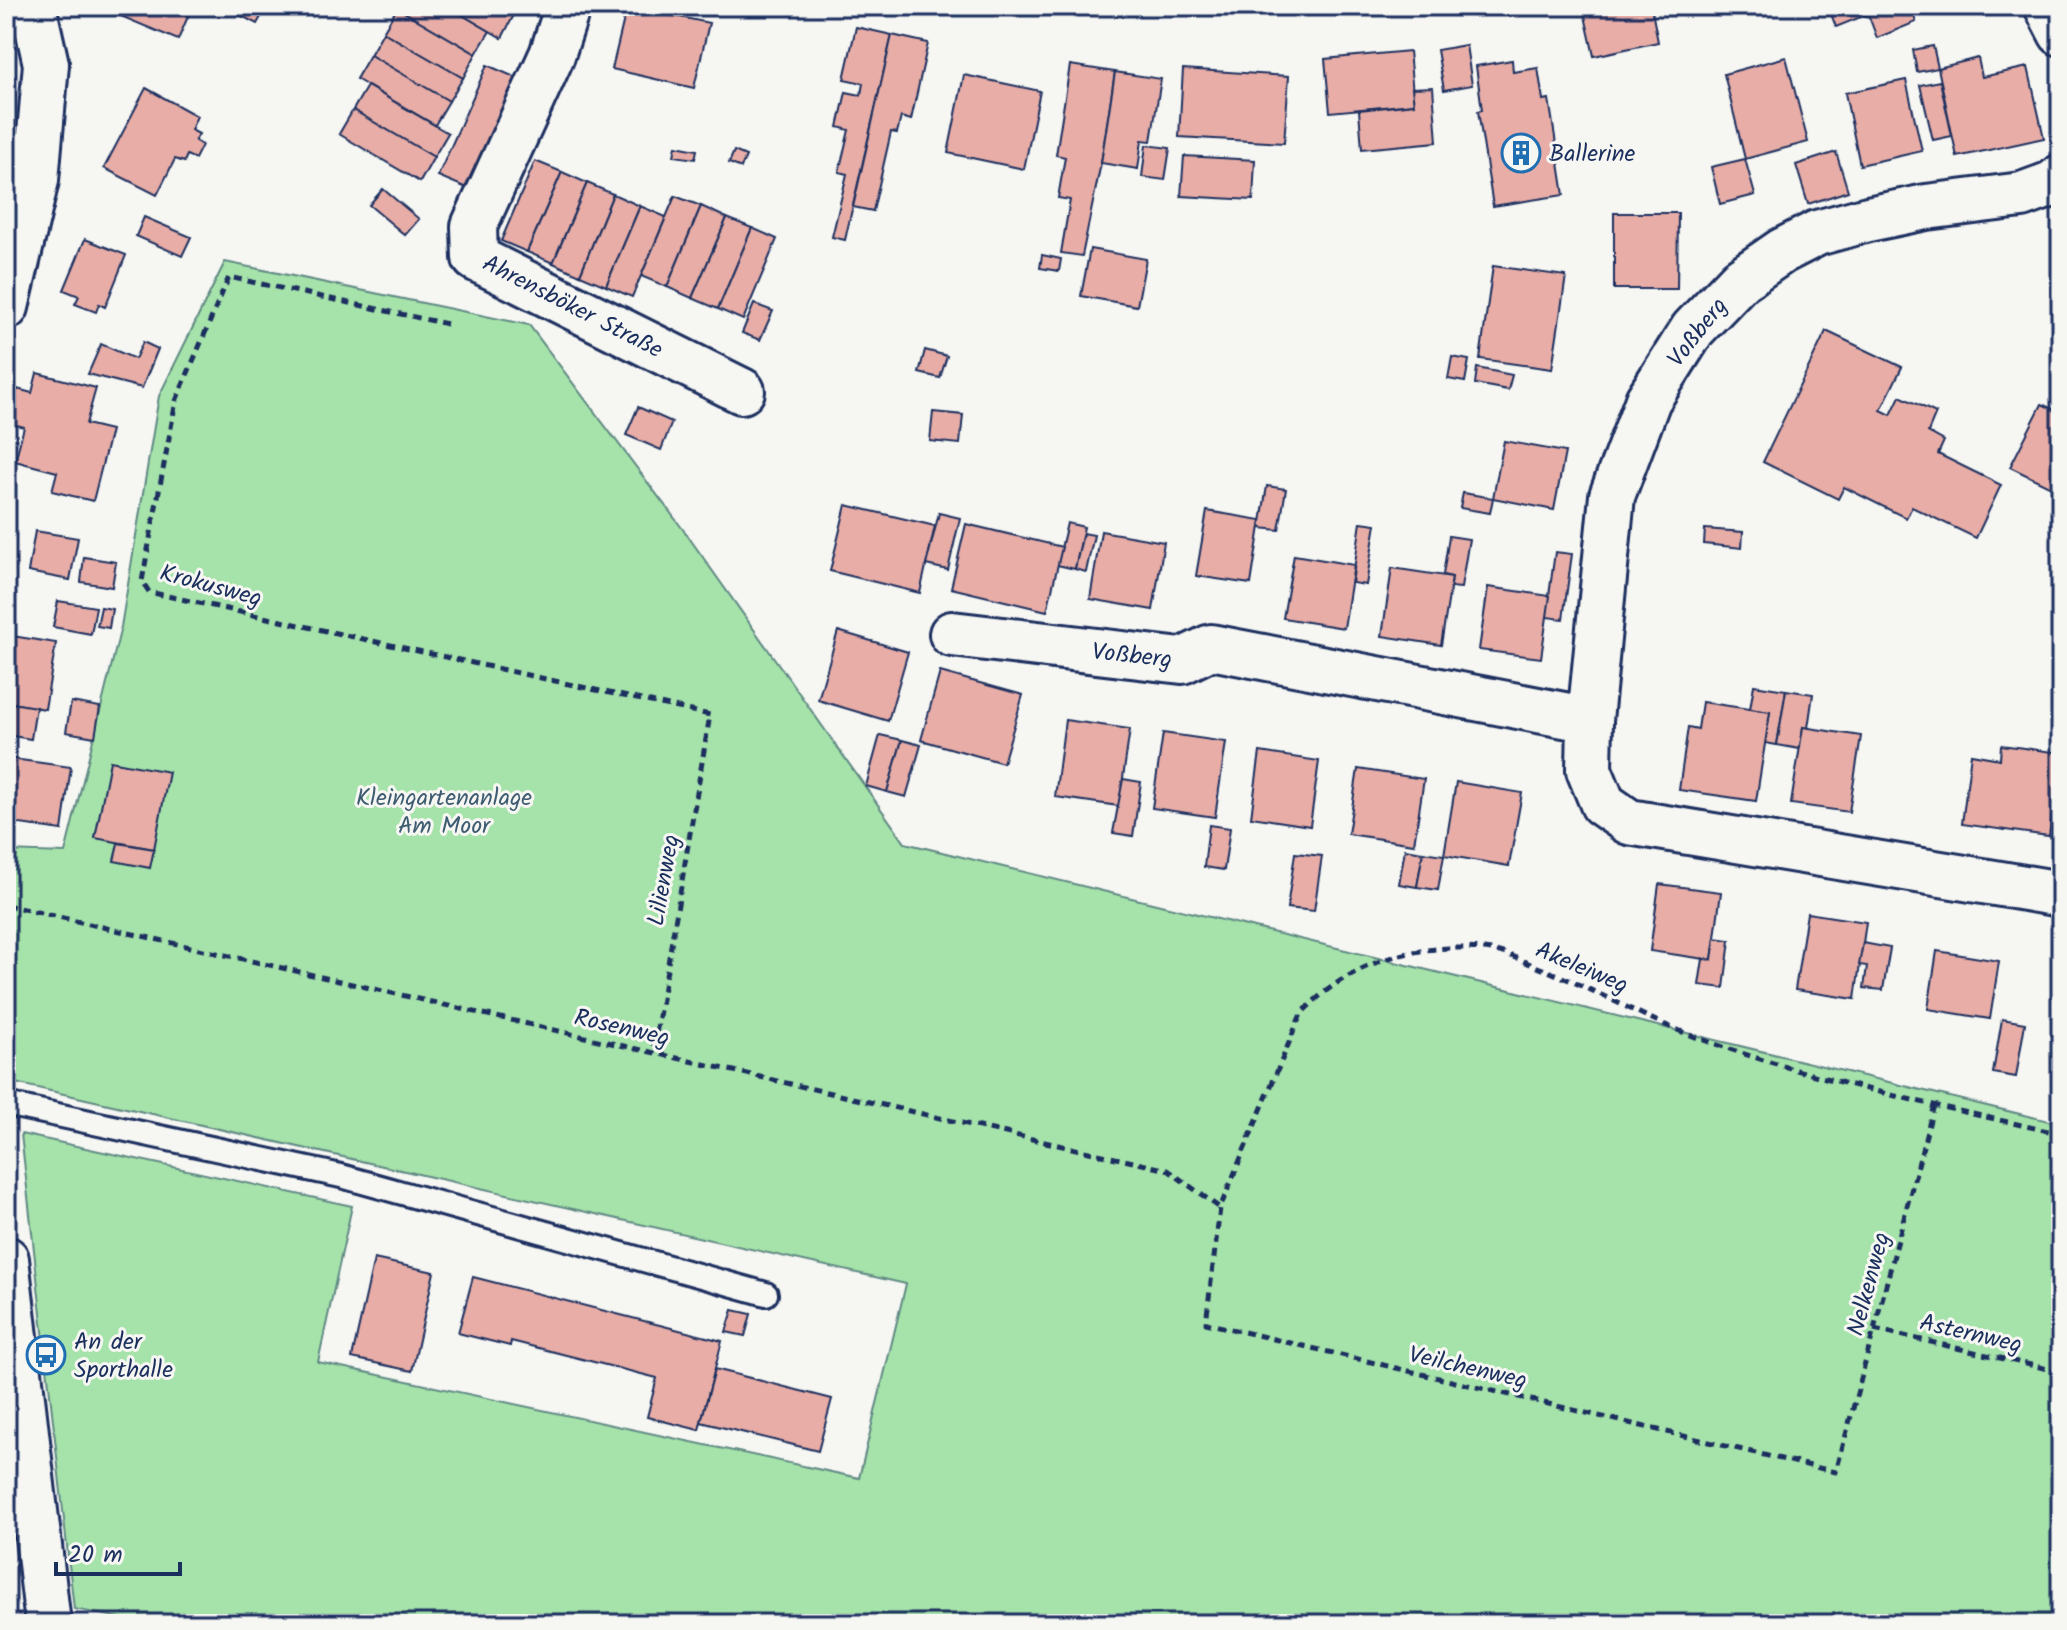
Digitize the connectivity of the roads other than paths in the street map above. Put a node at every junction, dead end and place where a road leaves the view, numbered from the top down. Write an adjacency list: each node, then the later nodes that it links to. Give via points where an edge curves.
1 (33, 6): 6 (street, via 46,64 36,180)
2 (568, 6): 7 (street, Ahrensböker Straße, via 552,55 474,226 475,258)
3 (2047, 6): 4 (street)
4 (2061, 33)
5 (2061, 177): 9 (street, Voßberg, via 2022,195 1926,207 1817,233 1740,280 1693,329 1648,400 1612,496)
6 (6, 307)
7 (742, 391)
8 (952, 634): 9 (street, Voßberg, via 1182,661 1211,647)
9 (1590, 720): 10 (street, Voßberg, via 1589,770 1603,804 1629,822)
10 (2061, 894)
11 (6, 1104): 13 (lane, via 341,1176)
12 (6, 1259): 14 (street)
13 (766, 1294)
14 (48, 1624)

